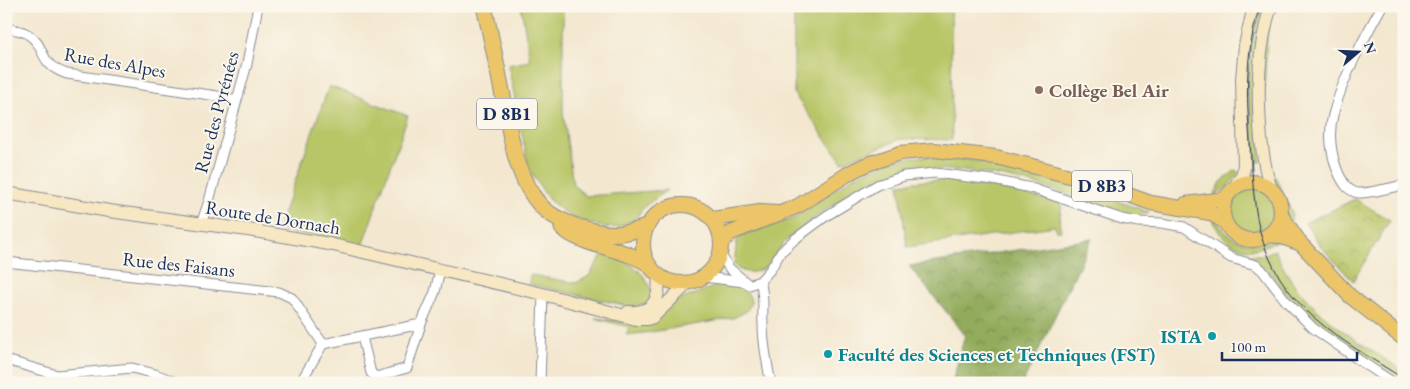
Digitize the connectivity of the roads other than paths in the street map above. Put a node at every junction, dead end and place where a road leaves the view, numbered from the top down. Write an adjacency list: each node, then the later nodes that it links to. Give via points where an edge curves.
1 (258, 6): 7 (street, Rue des Pyrénées)
2 (484, 6): 14 (highway, D 8B1, via 519,164 536,199)
3 (1254, 6): 9 (main road, via 1242,79 1244,168)
4 (1271, 6): 10 (main road, via 1262,47 1258,92)
5 (1382, 6): 8 (street, via 1366,33 1343,86 1333,116 1331,141 1342,182 1350,190 1359,193)
6 (6, 28): 7 (street, Rue des Alpes, via 29,34 47,63 61,72)
7 (236, 101): 19 (street, Rue des Pyrénées)
8 (1404, 185)
9 (1234, 187): 10 (main road, via 1253,181); 12 (main road)
10 (1270, 188): 16 (main road, via 1279,199)
11 (6, 193): 19 (main road, Route de Dornach)
12 (1225, 199): 13 (main road, D 8B3); 18 (main road, via 1222,210)
13 (1172, 206): 15 (main road, D 8B3, via 1032,166 934,150 900,153 874,161 798,206); 18 (main road, D 8B3, via 1210,213)
14 (550, 213): 20 (highway, D 8B1, via 604,234 622,234); 25 (highway, D 8B1, via 567,232)
15 (779, 213): 17 (main road, D 8B3, via 760,212); 23 (main road, D 8B3, via 731,233)
16 (1281, 215): 21 (main road, via 1275,230); 22 (main road)
17 (712, 219): 20 (main road, via 692,206 679,205 658,212); 23 (main road, via 720,234)
18 (1225, 222): 21 (main road, via 1235,235 1245,239 1256,240)
19 (201, 224): 26 (main road, Route de Dornach, via 329,244)
20 (646, 227): 25 (main road, via 642,252)
21 (1269, 235): 22 (main road)
22 (1301, 244): 36 (main road, via 1350,296)
23 (721, 248): 28 (main road, via 716,263); 31 (street, via 728,268)
24 (6, 262): 37 (street, Rue des Faisans, via 279,292 292,298)
25 (647, 263): 27 (main road)
26 (440, 270): 32 (main road, Route de Dornach); 34 (street, via 435,292)
27 (658, 276): 30 (main road, via 672,283); 33 (main road, via 659,292 649,308 634,313)
28 (704, 277): 30 (main road); 31 (street)
29 (760, 281): 31 (street); 39 (street, via 795,238 866,190 888,180 954,174 1031,188 1122,219 1184,227 1231,258 1256,265 1314,328); 43 (street, via 764,291 766,356)
30 (688, 283): 33 (main road, via 663,309 647,320)
31 (747, 284)
32 (538, 293): 33 (main road, Route de Dornach); 42 (street)
33 (608, 310)
34 (421, 324): 35 (street); 35 (street, via 407,368 376,376 371,373)
35 (362, 337): 37 (street)
36 (1404, 339)
37 (323, 344): 41 (street)
38 (6, 360): 40 (street, via 57,375 132,368)
39 (1393, 382)
40 (178, 383)
41 (300, 383)
42 (540, 383)
43 (772, 383)

